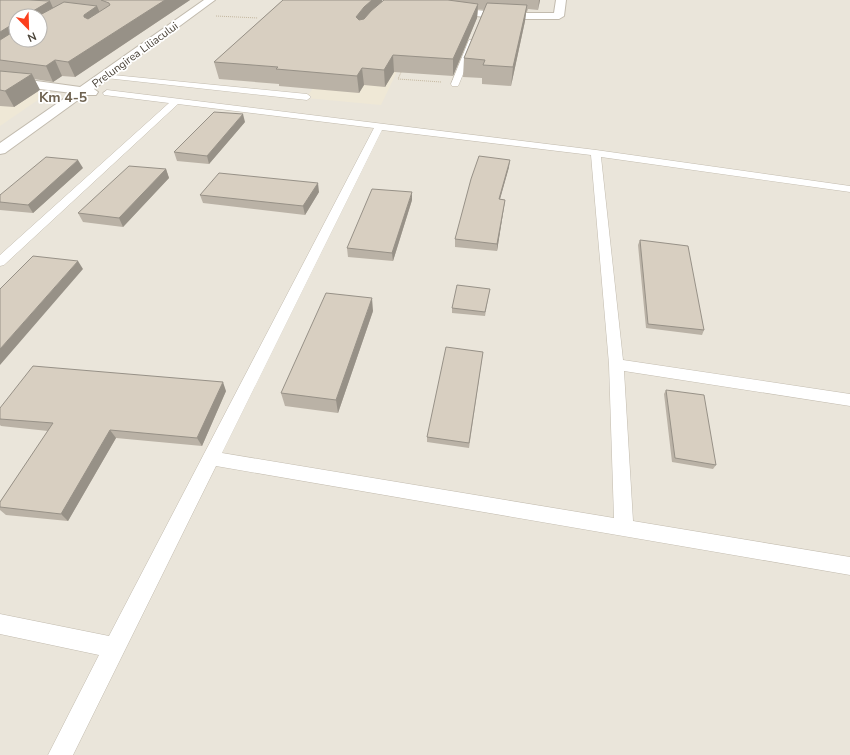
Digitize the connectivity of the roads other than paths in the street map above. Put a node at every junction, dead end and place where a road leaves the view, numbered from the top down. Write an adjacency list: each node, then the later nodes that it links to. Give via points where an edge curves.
1 (210, 0): 5 (street, Prelungirea Liliacului)
2 (561, 0): 3 (street, via 559,16 482,18)
3 (435, 9)
4 (475, 35): 7 (lane)
5 (106, 76): 8 (street, Prelungirea Liliacului); 10 (lane)
6 (0, 80): 8 (street)
7 (455, 84)
8 (85, 91): 9 (street); 13 (street, Prelungirea Liliacului)
9 (107, 94): 11 (lane)
10 (307, 96)
11 (176, 102): 12 (lane); 16 (lane)
12 (379, 127): 14 (lane); 19 (lane)
13 (0, 150)
14 (596, 153): 15 (lane); 17 (lane)
15 (850, 189)
16 (0, 262)
17 (616, 364): 18 (lane); 20 (lane)
18 (850, 400)
19 (212, 458): 20 (lane); 23 (lane)
20 (624, 528): 21 (lane)
21 (850, 566)
22 (0, 624): 23 (lane)
23 (115, 648): 24 (lane)
24 (60, 755)

